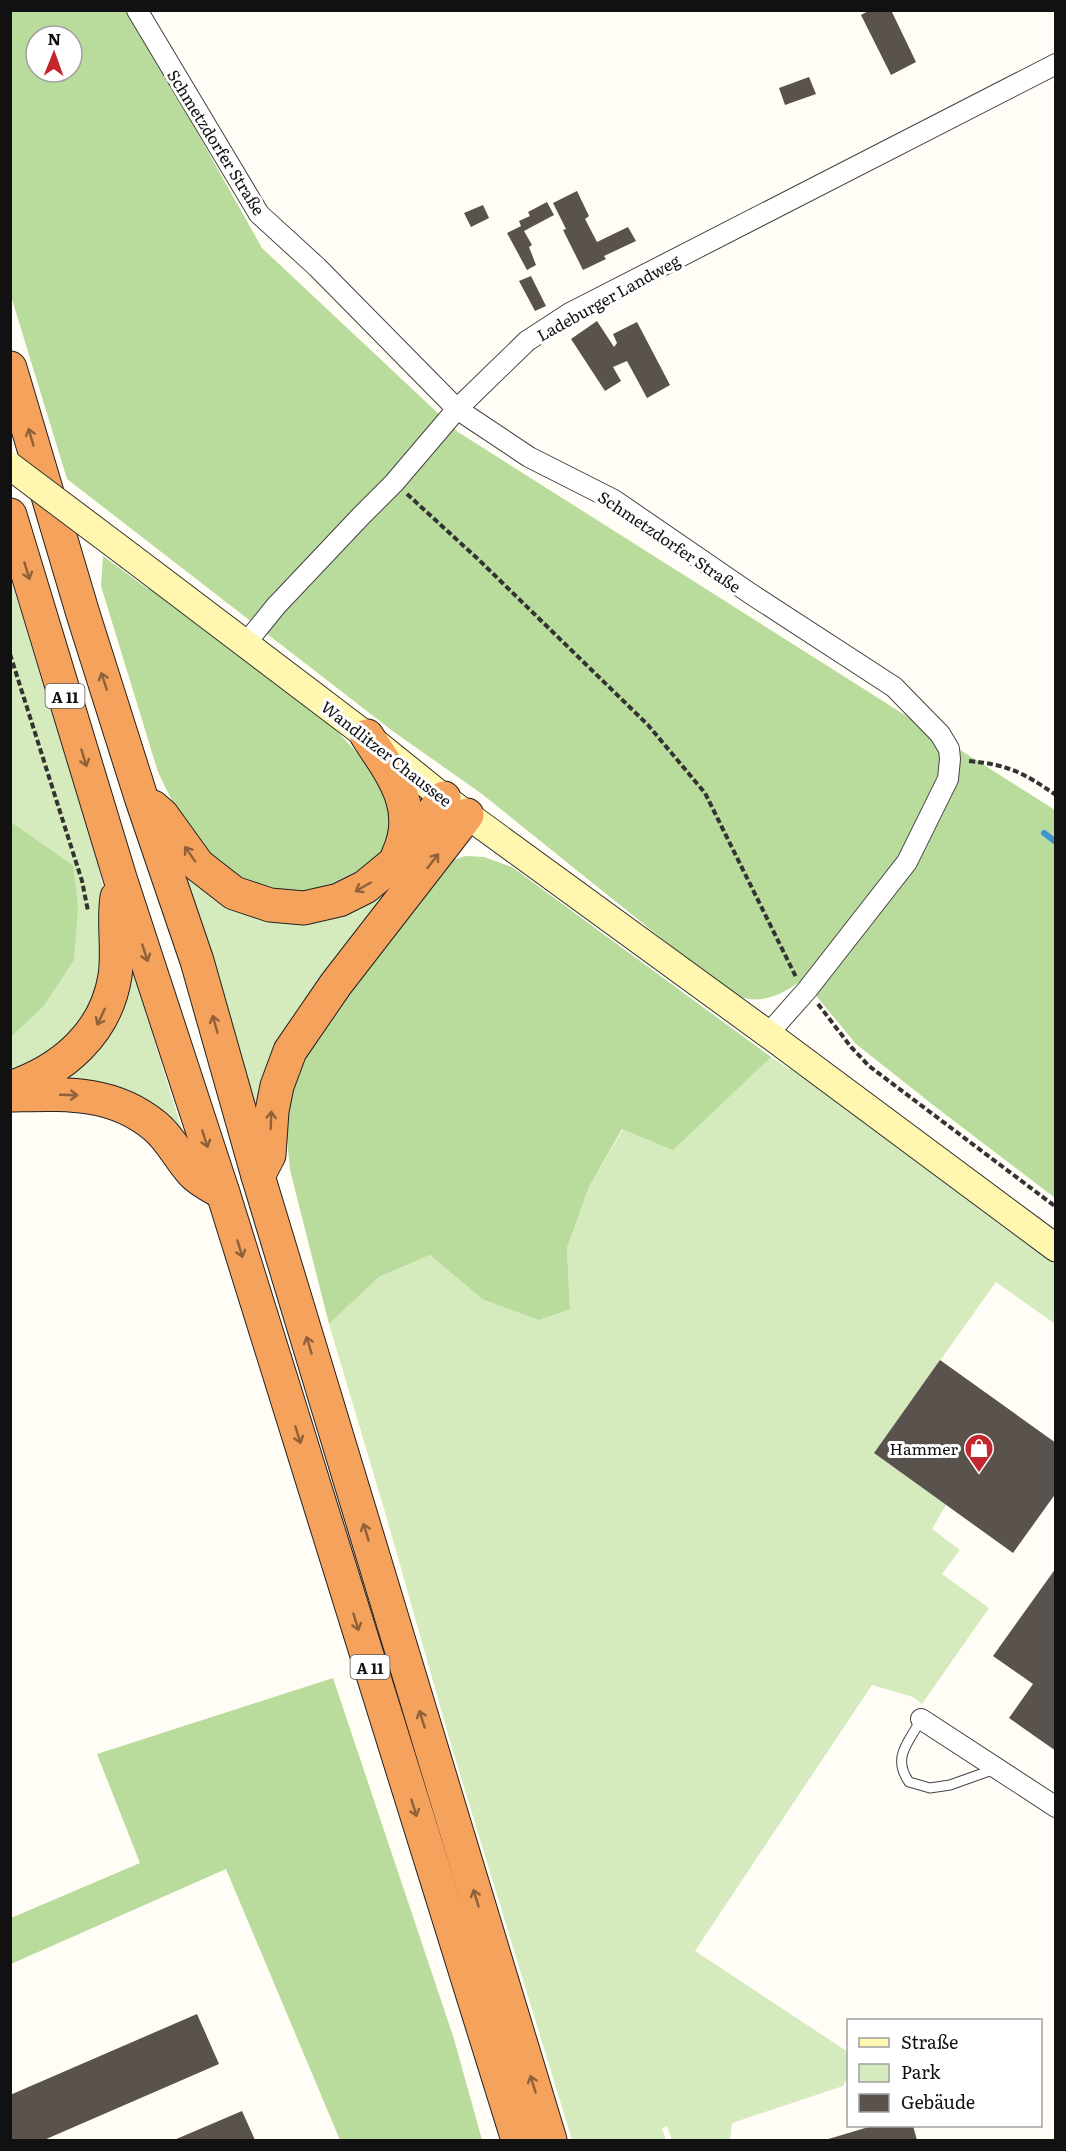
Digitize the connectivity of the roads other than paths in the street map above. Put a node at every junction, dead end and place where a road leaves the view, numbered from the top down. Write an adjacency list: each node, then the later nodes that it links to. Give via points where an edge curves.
1 (137, 10): 4 (street, Schmetzdorfer Straße, via 259,214)
2 (1056, 64): 4 (street, Ladeburger Landweg, via 570,314 527,341)
3 (10, 368): 9 (highway, A 11, one-way to 3)
4 (457, 409): 7 (street, Ladeburger Landweg); 13 (street, Schmetzdorfer Straße, via 529,456 614,500 894,687 940,734 948,748 948,779 907,862)
5 (10, 466): 7 (main road, Wandlitzer Chaussee, bridge)
6 (10, 515): 12 (highway, A 11, one-way to 12)
7 (246, 643): 8 (main road, Wandlitzer Chaussee)
8 (367, 736): 10 (main road, Wandlitzer Chaussee); 11 (highway, via 404,798 403,836)
9 (141, 797): 11 (highway, one-way to 9, via 365,887 339,900 304,908 270,905 234,893 198,865 162,815); 16 (highway, A 11, one-way to 9, via 197,961)
10 (456, 806): 11 (highway); 13 (main road, Wandlitzer Chaussee); 16 (highway, one-way to 10, via 269,1155 277,1086 290,1051)
11 (393, 864)
12 (120, 878): 14 (highway, one-way to 14, via 115,915 115,976 98,1025 57,1066); 17 (highway, A 11, one-way to 17)
13 (768, 1034): 18 (main road, Wandlitzer Chaussee)
14 (10, 1088)
15 (10, 1095): 17 (highway, one-way to 17, via 77,1095 128,1108 156,1126 193,1173)
16 (258, 1176): 23 (highway, A 11, one-way to 16)
17 (223, 1193): 22 (highway, A 11, one-way to 22)
18 (1056, 1248)
19 (921, 1719): 20 (street); 20 (lane, via 901,1757 902,1770 909,1782 930,1788 950,1785)
20 (995, 1769): 21 (street)
21 (1056, 1807)
22 (518, 2140)
23 (550, 2140)

